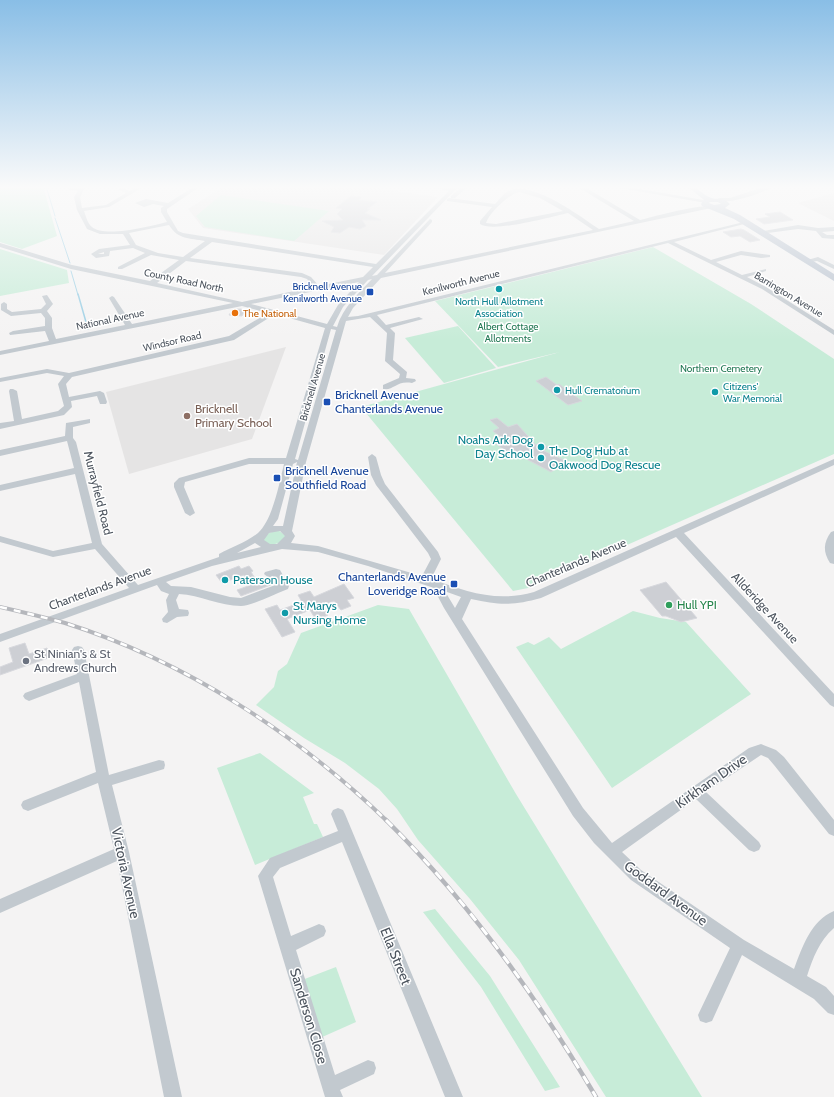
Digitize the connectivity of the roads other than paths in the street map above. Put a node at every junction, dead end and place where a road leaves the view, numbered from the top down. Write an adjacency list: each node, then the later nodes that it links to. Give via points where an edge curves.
1 (128, 237): 11 (street)
2 (190, 237): 8 (street)
3 (405, 237): 19 (street, Bricknell Avenue)
4 (415, 237): 18 (street, Bricknell Avenue)
5 (564, 237): 23 (street, National Avenue)
6 (684, 237): 9 (street, Kenilworth Avenue)
7 (770, 237): 16 (main road)
8 (210, 240): 15 (street); 19 (street)
9 (668, 241): 17 (street, Barrington Avenue); 42 (street, Kenilworth Avenue)
10 (0, 245): 28 (street, County Road North, via 71,267)
11 (134, 246): 12 (street); 13 (street)
12 (107, 250)
13 (149, 253): 15 (street); 21 (street)
14 (768, 256): 17 (street, via 740,253)
15 (184, 260): 28 (street); 30 (street, via 306,276)
16 (807, 261): 20 (street, via 818,259); 26 (main road)
17 (710, 262): 25 (street, Barrington Avenue)
18 (388, 265): 23 (street, via 394,270); 24 (street, Bricknell Avenue)
19 (377, 266): 27 (street, Bricknell Avenue)
20 (834, 267)
21 (120, 268)
22 (764, 270): 25 (street)
23 (404, 272): 24 (street, National Avenue)
24 (377, 277): 27 (street, National Avenue); 39 (street, Bricknell Avenue)
25 (742, 277): 51 (street, Barrington Avenue)
26 (834, 277)
27 (365, 280): 29 (street, National Avenue); 31 (street, Bricknell Avenue)
28 (152, 283): 34 (street, County Road North)
29 (336, 286): 30 (street, National Avenue); 31 (street)
30 (318, 289): 36 (street, National Avenue)
31 (352, 293): 37 (street, Bricknell Avenue)
32 (44, 295): 40 (street, via 50,304)
33 (112, 298): 45 (street)
34 (232, 300): 36 (street, County Road North); 38 (street)
35 (5, 303): 40 (street, via 4,310 11,314)
36 (243, 303): 38 (street, National Avenue); 41 (street, County Road North)
37 (340, 306): 39 (street); 48 (street, Bricknell Avenue)
38 (224, 307): 45 (street, National Avenue)
39 (350, 307): 43 (street, Bricknell Avenue)
40 (43, 311): 47 (street, via 50,321)
41 (274, 312): 48 (street, County Road North); 56 (street, Windsor Road, via 231,338)
42 (371, 314): 43 (street, Kenilworth Avenue); 46 (street)
43 (344, 319): 49 (street, Bricknell Avenue)
44 (416, 322): 46 (street)
45 (129, 325): 54 (street, National Avenue)
46 (386, 327): 57 (street, via 390,333 387,365 401,369 404,374)
47 (48, 328): 50 (street); 54 (street)
48 (328, 328): 49 (street, County Road North); 52 (street, Bricknell Avenue)
49 (340, 329): 53 (street, Bricknell Avenue)
50 (12, 333)
51 (834, 334)
52 (325, 339): 53 (street); 61 (street, Bricknell Avenue)
53 (337, 340): 62 (street, Bricknell Avenue)
54 (53, 342): 55 (street, National Avenue)
55 (0, 353)
56 (69, 375): 58 (street, Windsor Road, via 47,371); 64 (street, via 62,384)
57 (402, 379): 59 (street); 60 (street)
58 (0, 380)
59 (412, 381)
60 (386, 388)
61 (309, 389): 62 (street); 72 (street, Bricknell Avenue)
62 (322, 390): 73 (street, Bricknell Avenue)
63 (13, 391): 67 (street)
64 (66, 400): 65 (street, via 100,393); 67 (street, via 68,407 60,412)
65 (103, 402)
66 (87, 421): 69 (street, via 69,425)
67 (18, 422): 68 (street)
68 (0, 426)
69 (69, 438): 70 (street); 75 (street, Murrayfield Road)
70 (0, 453)
71 (372, 457): 91 (street, via 376,476 381,485 433,552 436,559)
72 (288, 461): 73 (street); 77 (street, via 249,461 182,480 179,487); 79 (street, Bricknell Avenue, via 273,519)
73 (302, 462): 80 (street, Bricknell Avenue)
74 (834, 462): 78 (street, Chanterlands Avenue)
75 (79, 470): 76 (street); 83 (street, Murrayfield Road)
76 (0, 488)
77 (190, 513)
78 (677, 532): 95 (street, Chanterlands Avenue, via 537,595 519,600 497,601); 102 (street, Allderidge Avenue)
79 (263, 533): 80 (street, via 281,528); 85 (street, via 259,540); 88 (street, Chanterlands Avenue)
80 (289, 533): 84 (street, via 288,542); 86 (street, Chanterlands Avenue)
81 (834, 534): 87 (street, via 830,540 831,556)
82 (0, 539): 83 (street, via 53,554)
83 (98, 544): 93 (street, Murrayfield Road)
84 (282, 546): 85 (street, Chanterlands Avenue); 86 (street, Chanterlands Avenue)
85 (270, 548): 88 (street, Chanterlands Avenue)
86 (318, 549): 91 (street, Chanterlands Avenue)
87 (834, 561)
88 (209, 563): 90 (street, Chanterlands Avenue)
89 (269, 574): 94 (street, via 276,572 284,586 242,602)
90 (159, 580): 93 (street, Chanterlands Avenue); 94 (street, via 165,588)
91 (425, 580): 92 (street, Chanterlands Avenue)
92 (444, 586): 95 (street, Chanterlands Avenue); 97 (street, Goddard Avenue, via 441,593)
93 (136, 589): 98 (street, Chanterlands Avenue)
94 (175, 591): 96 (street, via 171,600)
95 (468, 595): 97 (street)
96 (175, 615)
97 (457, 619): 112 (street, Goddard Avenue, via 578,812)
98 (0, 638)
99 (78, 650): 100 (street, Victoria Avenue)
100 (83, 676): 101 (street); 104 (street, Victoria Avenue)
101 (30, 696)
102 (834, 702)
103 (159, 765): 104 (street)
104 (104, 778): 106 (street); 111 (street, Victoria Avenue)
105 (696, 792): 108 (street, Kirkham Drive, via 746,756 761,749 779,761); 110 (street); 112 (street, Kirkham Drive)
106 (28, 806)
107 (338, 814): 109 (street, Ella Street)
108 (834, 830)
109 (346, 834): 117 (street, Sanderson Close, via 275,863 265,876); 124 (street, Ella Street)
110 (754, 846)
111 (122, 852): 113 (street); 123 (street, Victoria Avenue)
112 (612, 852): 116 (street, Goddard Avenue, via 636,875)
113 (0, 906)
114 (834, 918): 118 (street, via 820,929 811,944)
115 (319, 931): 117 (street)
116 (739, 945): 118 (street, Goddard Avenue); 120 (street)
117 (287, 946): 122 (street, Sanderson Close)
118 (798, 979): 119 (street, Goddard Avenue)
119 (834, 1006)
120 (706, 1015)
121 (368, 1068): 122 (street, Sanderson Close)
122 (332, 1092)
123 (173, 1097)
124 (454, 1097)

